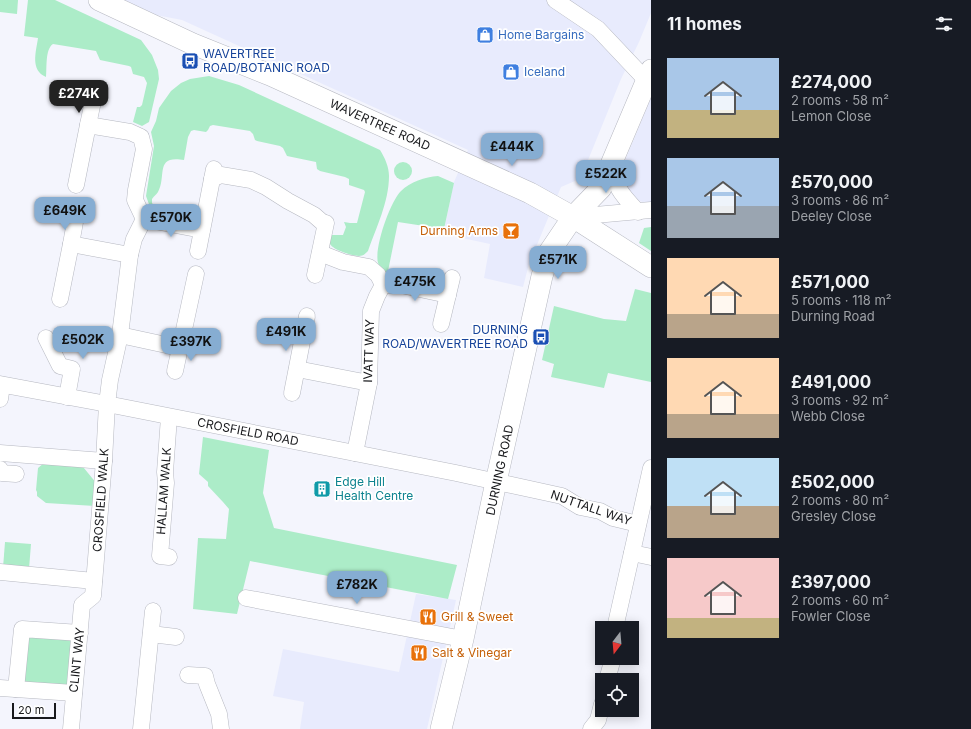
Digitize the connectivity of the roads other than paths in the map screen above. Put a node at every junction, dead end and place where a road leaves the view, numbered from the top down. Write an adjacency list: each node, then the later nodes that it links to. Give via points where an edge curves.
1 (99, 0): 9 (main road, WAVERTREE ROAD, via 192,44 270,75 530,193)
2 (555, 0): 3 (street, via 598,29)
3 (649, 76): 6 (main road, DURNING ROAD)
4 (93, 101): 5 (street)
5 (88, 125): 7 (street); 10 (street, via 130,132 141,137 144,149 135,200)
6 (614, 160): 8 (street, via 614,175 619,189); 9 (main road, DURNING ROAD, via 601,188)
7 (76, 185)
8 (644, 211): 9 (street)
9 (573, 217): 17 (main road, WAVERTREE ROAD); 43 (main road, DURNING ROAD, via 548,256)
10 (144, 219): 12 (street); 16 (street, CROSFIELD WALK, via 134,239)
11 (75, 222): 13 (street)
12 (202, 230): 14 (street); 15 (street, via 213,173 251,180 326,223)
13 (71, 244): 16 (street); 23 (street)
14 (198, 251)
15 (320, 253): 19 (street); 21 (street, via 372,269)
16 (130, 255): 26 (street, CROSFIELD WALK)
17 (651, 268)
18 (196, 274): 28 (street)
19 (315, 275)
20 (452, 278): 22 (street)
21 (384, 284): 22 (street); 31 (street, IVATT WAY, via 371,312)
22 (448, 295): 25 (street)
23 (60, 299)
24 (307, 316): 29 (street)
25 (441, 324)
26 (120, 335): 28 (street); 35 (street, CROSFIELD WALK)
27 (46, 338): 34 (street, via 60,366 72,369)
28 (180, 348): 30 (street)
29 (296, 369): 31 (street); 33 (street)
30 (175, 371)
31 (369, 384): 38 (street, IVATT WAY)
32 (1, 389): 34 (street, CROSFIELD ROAD)
33 (292, 393)
34 (67, 397): 35 (street, CROSFIELD ROAD)
35 (107, 404): 36 (street, CROSFIELD ROAD); 39 (street, CROSFIELD WALK)
36 (169, 417): 38 (street, CROSFIELD ROAD); 46 (street, HALLAM WALK, via 160,556)
37 (0, 453): 39 (street)
38 (355, 453): 43 (street, CROSFIELD ROAD)
39 (104, 461): 49 (street, CROSFIELD WALK)
40 (651, 468): 44 (street)
41 (0, 469): 42 (street, via 2,473)
42 (16, 474)
43 (496, 482): 44 (street, NUTTALL WAY, via 562,496 580,506); 56 (main road, DURNING ROAD)
44 (638, 524): 45 (street)
45 (632, 553): 47 (street); 52 (street)
46 (169, 557)
47 (651, 557)
48 (0, 572): 49 (street)
49 (94, 588): 53 (street, CLINT WAY, via 82,605)
50 (246, 598): 56 (street)
51 (153, 611): 54 (street)
52 (617, 621)
53 (80, 633): 59 (street, via 22,629); 60 (street, CLINT WAY)
54 (151, 634): 55 (street); 63 (street)
55 (176, 637)
56 (463, 640): 65 (main road, DURNING ROAD)
57 (188, 675): 64 (street, via 205,676 219,714)
58 (0, 688): 59 (street)
59 (16, 689): 60 (street)
60 (74, 693): 62 (street, CLINT WAY)
61 (599, 717): 66 (street)
62 (71, 729)
63 (141, 729)
64 (221, 729)
65 (441, 729)
66 (591, 729)

